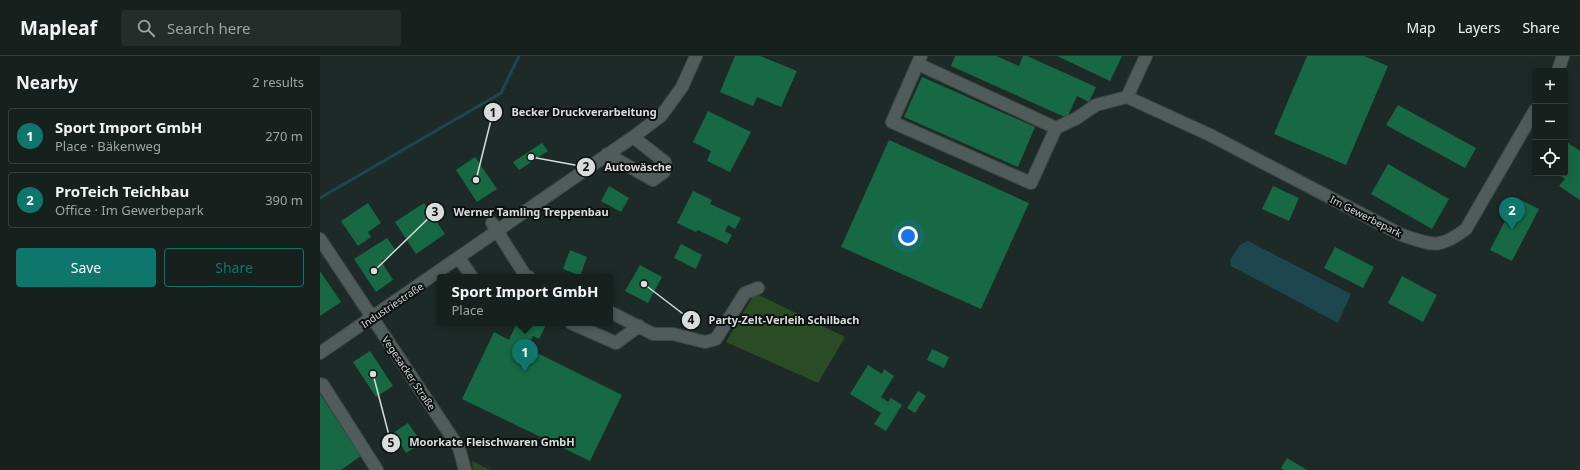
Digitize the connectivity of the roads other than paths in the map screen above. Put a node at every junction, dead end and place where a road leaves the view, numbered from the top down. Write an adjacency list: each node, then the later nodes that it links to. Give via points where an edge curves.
1 (696, 56): 9 (street, Industriestraße, via 682,87 661,116)
2 (1146, 56): 6 (street)
3 (1563, 56): 5 (street)
4 (919, 60): 8 (street); 8 (street, via 892,122 1031,183)
5 (1559, 68)
6 (1127, 97): 7 (street, Im Gewerbepark, via 1210,135 1402,236 1432,244 1449,242 1466,229); 8 (street, via 1096,105)
7 (1532, 115)
8 (1056, 128)
9 (633, 137): 10 (street, Industriestraße); 10 (street, via 665,162 664,172 653,180)
10 (607, 154): 11 (street, Industriestraße)
11 (495, 227): 13 (street, Industriestraße); 15 (street)
12 (320, 239): 18 (street, Vegesacker Straße)
13 (459, 258): 14 (street); 18 (street, Industriestraße)
14 (470, 274)
15 (523, 274)
16 (758, 288): 20 (street, via 746,293 716,339 705,342 673,334 652,334)
17 (613, 313): 20 (street)
18 (372, 318): 21 (street, Industriestraße); 24 (street, Vegesacker Straße, via 459,448)
19 (578, 326): 20 (street, via 616,343)
20 (639, 326)
21 (320, 353)
22 (320, 384): 23 (street)
23 (377, 470)
24 (465, 470)

